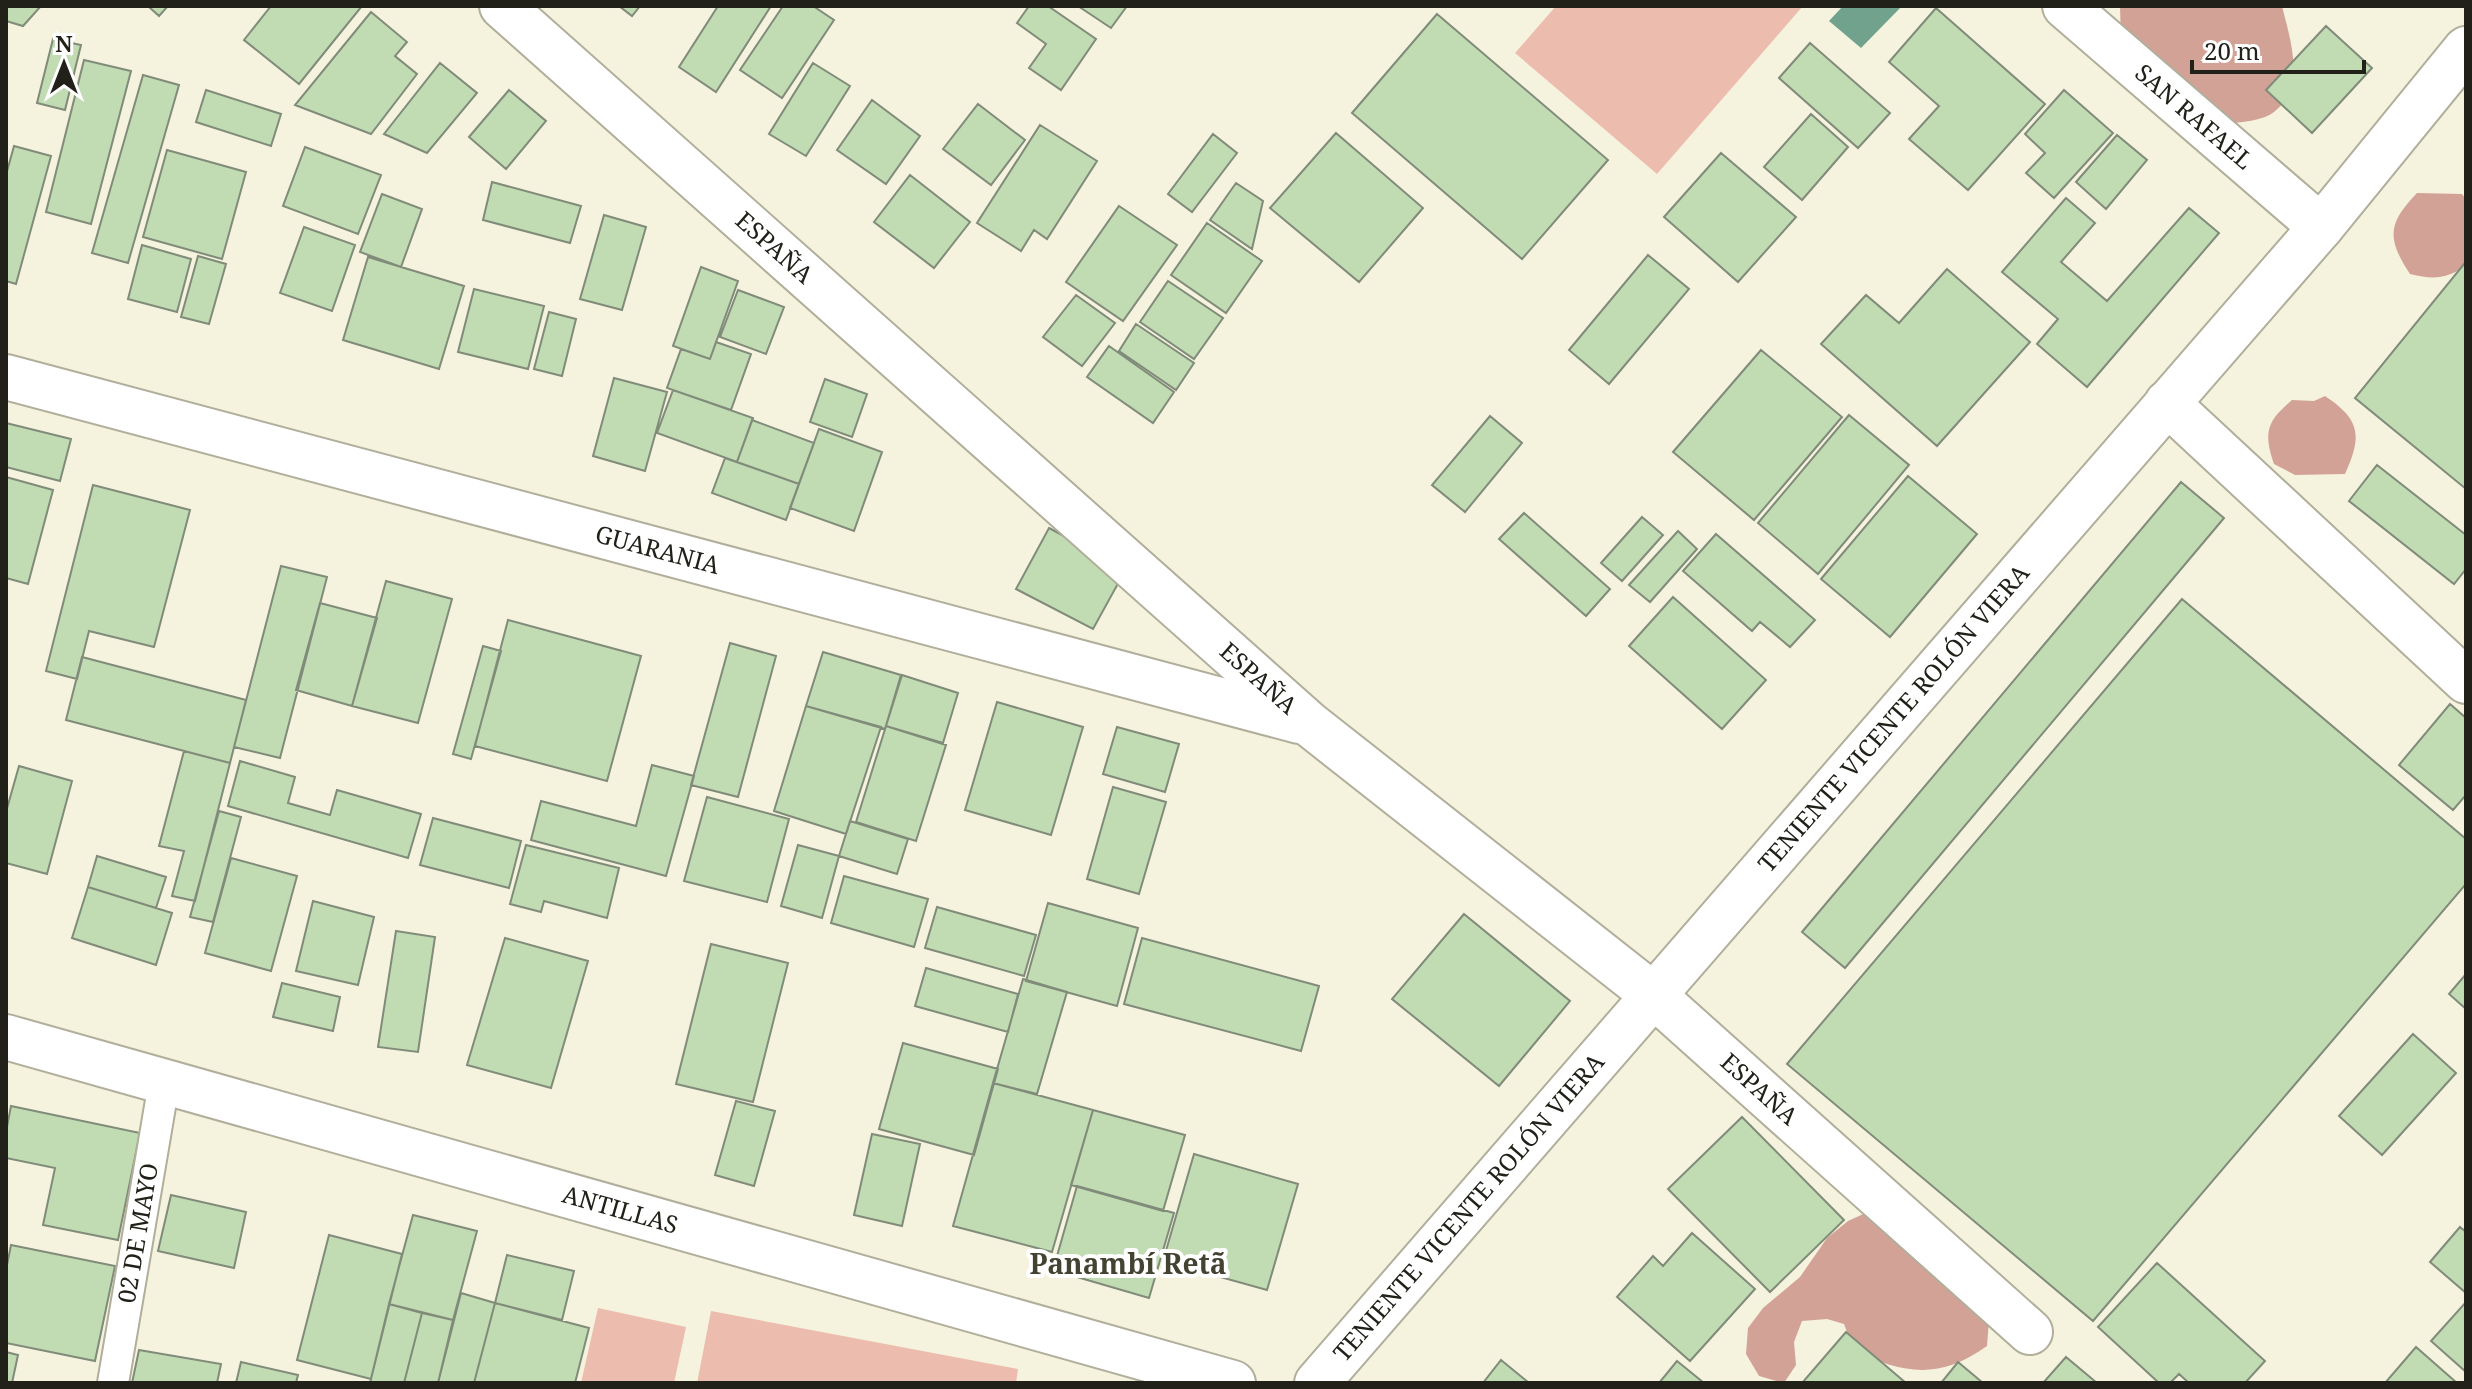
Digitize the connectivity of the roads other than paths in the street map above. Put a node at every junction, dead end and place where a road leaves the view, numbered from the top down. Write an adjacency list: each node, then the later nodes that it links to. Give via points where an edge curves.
1 (502, 6): 8 (street, ESPAÑA)
2 (2065, 6): 4 (street, SAN RAFAEL)
3 (2466, 49): 4 (street, TENIENTE VICENTE ROLÓN VIERA)
4 (2321, 227): 6 (street, TENIENTE VICENTE ROLÓN VIERA)
5 (6, 377): 8 (street, GUARANIA)
6 (2167, 403): 7 (street); 9 (street, TENIENTE VICENTE ROLÓN VIERA)
7 (2466, 681)
8 (1308, 723): 9 (street, ESPAÑA)
9 (1652, 994): 12 (street, ESPAÑA); 15 (street, TENIENTE VICENTE ROLÓN VIERA)
10 (6, 1037): 11 (street, ANTILLAS)
11 (164, 1083): 13 (lane, 02 DE MAYO); 14 (street, ANTILLAS)
12 (2030, 1332)
13 (113, 1383)
14 (1233, 1383)
15 (1317, 1383)

